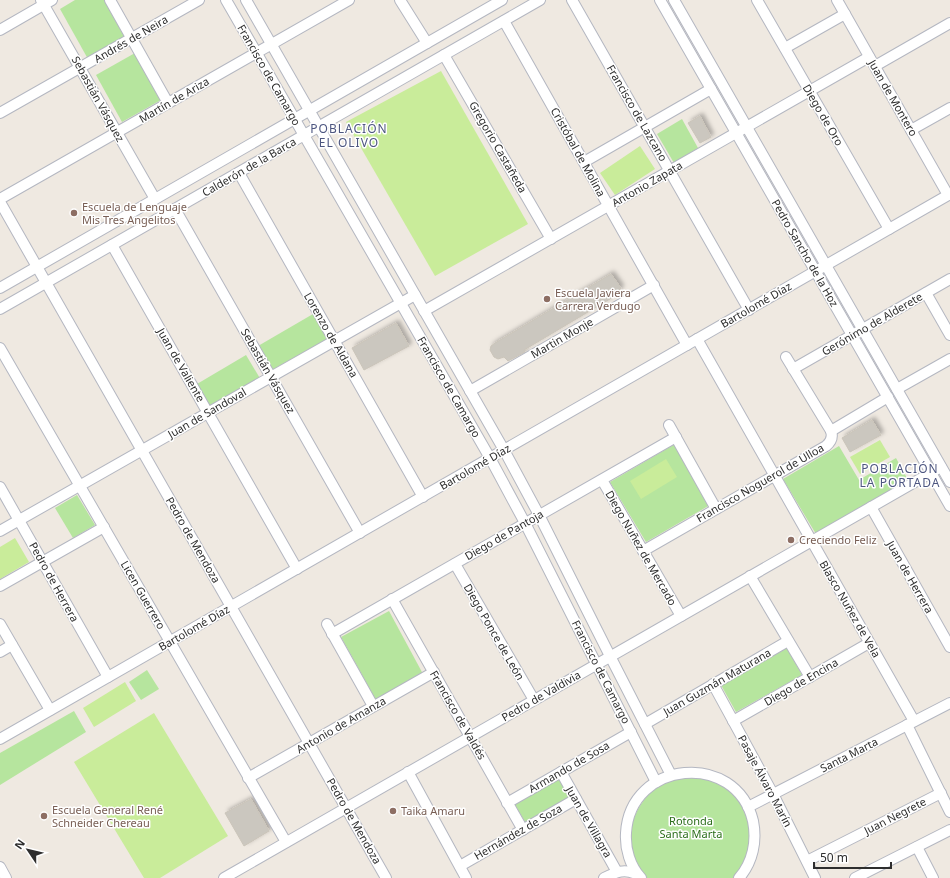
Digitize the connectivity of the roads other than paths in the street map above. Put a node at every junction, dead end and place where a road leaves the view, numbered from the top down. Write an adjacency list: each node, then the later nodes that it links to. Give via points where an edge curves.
1 (110, 0): 19 (street)
2 (199, 0): 19 (street, Andrés de Neira)
3 (226, 0): 23 (street, Francisco de Camargo)
4 (246, 0): 21 (street, Francisco de Camargo)
5 (349, 0): 21 (street, Martín de Ariza)
6 (400, 0): 20 (street)
7 (502, 0): 20 (street, Calderón de la Barca)
8 (540, 0): 16 (street, Calderón de la Barca)
9 (572, 0): 36 (street, Francisco de Lazcano)
10 (660, 0): 28 (street, Pedro Sancho de la Hoz)
11 (674, 0): 37 (street, Pedro Sancho de la Hoz)
12 (757, 0): 22 (street, Diego de Oro)
13 (838, 0): 15 (street, Juan de Montero)
14 (46, 2): 18 (street); 27 (street, Sebastián Vásquez)
15 (844, 14): 22 (street); 25 (street, Juan de Montero)
16 (504, 21): 24 (street, Calderón de la Barca); 42 (street, Cristóbal de Molina)
17 (950, 23): 26 (street)
18 (0, 30)
19 (132, 38): 27 (street, Andrés de Neira); 30 (street)
20 (427, 43): 32 (street, Calderón de la Barca)
21 (271, 44): 23 (street, Martín de Ariza); 32 (street, Francisco de Camargo)
22 (785, 48): 29 (street, Diego de Oro)
23 (256, 53): 30 (street, Martín de Ariza); 34 (street, Francisco de Camargo)
24 (444, 55): 35 (street, Calderón de la Barca); 51 (street, Gregorio Castañeda)
25 (869, 57): 26 (street, Juan de Montero); 29 (street, Antonio Zapata)
26 (875, 66): 38 (street, Juan de Montero)
27 (80, 67): 33 (street, Andrés de Neira); 39 (street, Sebastián Vásquez)
28 (711, 89): 36 (street); 40 (street, Pedro Sancho de la Hoz)
29 (809, 91): 37 (street, Antonio Zapata); 50 (street, Diego de Oro)
30 (168, 103): 39 (street, Martín de Ariza)
31 (950, 108): 38 (street)
32 (309, 111): 34 (street, Calderón de la Barca); 35 (street, Francisco de Camargo)
33 (0, 113)
34 (295, 119): 41 (street, Francisco de Camargo); 46 (street, Calderón de la Barca)
35 (319, 127): 41 (street, Calderón de la Barca); 61 (street, Francisco de Camargo)
36 (645, 127): 42 (street); 43 (street, Francisco de Lazcano)
37 (746, 127): 40 (street, Antonio Zapata); 53 (street, Pedro Sancho de la Hoz)
38 (911, 130): 45 (street, Juan de Montero)
39 (116, 133): 46 (street, Sebastián Vásquez); 47 (street, Martín de Ariza)
40 (736, 133): 43 (street, Antonio Zapata); 55 (street, Pedro Sancho de la Hoz)
41 (304, 135): 44 (street, Calderón de la Barca); 62 (street, Francisco de Camargo)
42 (584, 162): 48 (street, Cristóbal de Molina)
43 (670, 171): 48 (street, Antonio Zapata); 64 (street, Francisco de Lazcano)
44 (239, 173): 49 (street, Calderón de la Barca); 70 (street, Lorenzo de Aldana)
45 (949, 195): 50 (street, Bartolomé Díaz)
46 (155, 199): 54 (street, Calderón de la Barca)
47 (0, 201): 54 (street, Pedro de Mendoza)
48 (609, 206): 51 (street, Antonio Zapata); 58 (street, Cristóbal de Molina)
49 (175, 209): 52 (street, Calderón de la Barca); 76 (street, Sebastián Vásquez)
50 (889, 230): 53 (street, Bartolomé Díaz)
51 (551, 239): 65 (street, Antonio Zapata)
52 (112, 245): 57 (street, Calderón de la Barca); 80 (street, Juan de Valiente)
53 (826, 266): 55 (street, Bartolomé Díaz); 66 (street, Pedro Sancho de la Hoz)
54 (37, 267): 57 (street, Pedro de Mendoza); 59 (street, Calderón de la Barca)
55 (816, 271): 64 (street, Bartolomé Díaz); 68 (street, Pedro Sancho de la Hoz)
56 (950, 279): 60 (street, Gerónimo de Alderete)
57 (46, 283): 63 (street, Calderón de la Barca); 84 (street, Pedro de Mendoza)
58 (654, 285): 71 (street, Cristóbal de Molina); 78 (street, Martin Monje)
59 (0, 288)
60 (926, 293): 66 (street, Gerónimo de Alderete); 67 (street)
61 (415, 294): 62 (street, Juan de Sandoval); 65 (street, Francisco de Camargo)
62 (400, 303): 70 (street, Juan de Sandoval); 86 (street, Francisco de Camargo)
63 (0, 309)
64 (749, 310): 69 (street, Bartolomé Díaz)
65 (424, 311): 78 (street, Francisco de Camargo)
66 (863, 330): 68 (street, Gerónimo de Alderete); 77 (street, Pedro Sancho de la Hoz)
67 (950, 335)
68 (852, 336): 75 (street, Gerónimo de Alderete); 79 (street, Pedro Sancho de la Hoz)
69 (697, 339): 71 (street, Bartolomé Díaz); 89 (street)
70 (334, 341): 76 (street, Juan de Sandoval); 94 (street, Lorenzo de Aldana)
71 (687, 345): 85 (street, Bartolomé Díaz)
72 (0, 348): 92 (street, Licen Guerrero)
73 (786, 357): 75 (street)
74 (950, 359): 77 (street)
75 (793, 369): 82 (street)
76 (271, 376): 80 (street, Juan de Sandoval); 103 (street, Sebastián Vásquez)
77 (897, 389): 87 (street, Pedro Sancho de la Hoz)
78 (470, 391): 85 (street, Francisco de Camargo)
79 (888, 397): 82 (street, Francisco Noguerol de Ulloa); 88 (street, Pedro Sancho de la Hoz)
80 (208, 412): 84 (street, Juan de Sandoval); 108 (street, Juan de Valiente)
81 (669, 425): 83 (street)
82 (831, 431): 89 (street, Francisco Noguerol de Ulloa, via 828,444)
83 (676, 438): 90 (street, Diego de Pantoja); 97 (street)
84 (142, 450): 92 (street, Juan de Sandoval); 112 (street, Pedro de Mendoza)
85 (504, 450): 86 (street, Bartolomé Díaz); 98 (street, Francisco de Camargo)
86 (490, 458): 94 (street, Bartolomé Díaz); 100 (street, Francisco de Camargo)
87 (941, 466): 88 (street, Pedro de Valdivia); 91 (street, Pedro Sancho de la Hoz)
88 (931, 472): 95 (street, Pedro Sancho de la Hoz); 96 (street, Pedro de Valdivia)
89 (774, 476): 97 (street, Francisco Noguerol de Ulloa); 104 (street, Blasco Nuñez de Vela)
90 (602, 480): 98 (street, Diego de Pantoja); 105 (street, Diego Nuñez de Mercado)
91 (950, 482)
92 (80, 485): 99 (street, Juan de Sandoval); 101 (street, Licen Guerrero)
93 (0, 487): 99 (street, Pedro de Herrera)
94 (423, 497): 103 (street, Bartolomé Díaz)
95 (950, 506)
96 (870, 507): 104 (street, Pedro de Valdivia); 121 (street, Juan de Herrera)
97 (716, 509): 105 (street, Francisco Noguerol de Ulloa)
98 (539, 515): 100 (street, Diego de Pantoja); 123 (street, Francisco de Camargo)
99 (19, 520): 102 (street, Juan de Sandoval); 106 (street, Pedro de Herrera)
100 (525, 523): 107 (street, Diego de Pantoja); 124 (street, Francisco de Camargo)
101 (104, 527): 106 (street); 118 (street, Licen Guerrero)
102 (0, 531)
103 (360, 532): 108 (street, Bartolomé Díaz)
104 (812, 541): 109 (street, Pedro de Valdivia); 119 (street, Blasco Nuñez de Vela)
105 (643, 551): 113 (street, Diego Nuñez de Mercado)
106 (42, 562): 110 (street); 126 (street, Pedro de Herrera)
107 (455, 564): 111 (street, Diego de Pantoja); 129 (street, Diego Ponce de León)
108 (297, 569): 112 (street, Bartolomé Díaz)
109 (750, 576): 113 (street, Pedro de Valdivia); 117 (street)
110 (0, 586)
111 (392, 599): 116 (street, Diego de Pantoja); 125 (street, Francisco de Valdés)
112 (231, 606): 118 (street, Bartolomé Díaz); 139 (street, Pedro de Mendoza)
113 (681, 616): 123 (street, Pedro de Valdivia)
114 (0, 624): 120 (street)
115 (327, 624): 116 (street)
116 (332, 634): 131 (street)
117 (788, 641): 127 (street); 128 (street, Juan Guzmán Maturana)
118 (169, 642): 126 (street, Bartolomé Díaz); 143 (street, Licen Guerrero)
119 (869, 643): 127 (street, Diego de Encina); 134 (street, Blasco Nuñez de Vela)
120 (12, 645): 122 (street); 132 (street)
121 (950, 647)
122 (0, 652)
123 (610, 656): 124 (street, Pedro de Valdivia); 135 (street, Francisco de Camargo)
124 (597, 664): 129 (street, Pedro de Valdivia); 136 (street, Francisco de Camargo)
125 (434, 672): 131 (street, Antonio de Amanza); 137 (street, Francisco de Valdés)
126 (108, 677): 132 (street, Bartolomé Díaz)
127 (810, 677): 133 (street, Diego de Encina)
128 (713, 684): 133 (street, Pasaje Álvaro Marín); 135 (street, Juan Guzmán Maturana)
129 (534, 700): 137 (street, Pedro de Valdivia)
130 (950, 703): 134 (street, Santa Marta)
131 (373, 706): 139 (street, Antonio de Amanza)
132 (50, 710): 138 (street, Bartolomé Díaz)
133 (733, 721): 146 (street, Pasaje Álvaro Marín)
134 (910, 723): 145 (street, Blasco Nuñez de Vela); 146 (street, Santa Marta)
135 (645, 724): 142 (street, Francisco de Camargo)
136 (631, 732): 141 (street, Armando de Sosa); 144 (street, Francisco de Camargo)
137 (470, 737): 140 (street, Pedro de Valdivia); 148 (street, Francisco de Valdés)
138 (0, 739)
139 (309, 743): 143 (street, Antonio de Amanza); 150 (street, Pedro de Mendoza)
140 (408, 772): 150 (street, Pedro de Valdivia); 158 (street)
141 (561, 772): 147 (street, Juan de Villagra); 148 (street, Armando de Sosa)
142 (671, 774): 144 (street); 149 (street, via 694,772 715,777 734,789)
143 (248, 778): 154 (street, Licen Guerrero)
144 (656, 782): 156 (street, via 636,801 628,818 625,837)
145 (941, 793): 151 (street, Blasco Nuñez de Vela); 157 (street, Juan Negrete)
146 (773, 794): 149 (street, Santa Marta); 157 (street, Pasaje Álvaro Marín)
147 (576, 799): 152 (street, Hernández de Soza); 160 (street, Juan de Villagra)
148 (508, 802): 152 (street, Francisco de Valdés)
149 (748, 807): 167 (street, via 754,827 754,847 747,867)
150 (346, 808): 154 (street, Pedro de Valdivia); 164 (street, Pedro de Mendoza)
151 (950, 812)
152 (523, 830): 158 (street, Hernández de Soza)
153 (950, 830): 155 (street)
154 (286, 842): 163 (street, Pedro de Valdivia)
155 (917, 847): 169 (street); 170 (street)
156 (628, 856): 160 (street); 161 (street)
157 (807, 861): 168 (street, Pasaje Álvaro Marín)
158 (460, 866): 165 (street)
159 (0, 867): 162 (street)
160 (617, 872): 161 (street, via 627,871); 166 (street)
161 (639, 876)
162 (6, 878)
163 (224, 878)
164 (386, 878)
165 (466, 878)
166 (604, 878)
167 (739, 878)
168 (815, 878)
169 (855, 878)
170 (933, 878)

